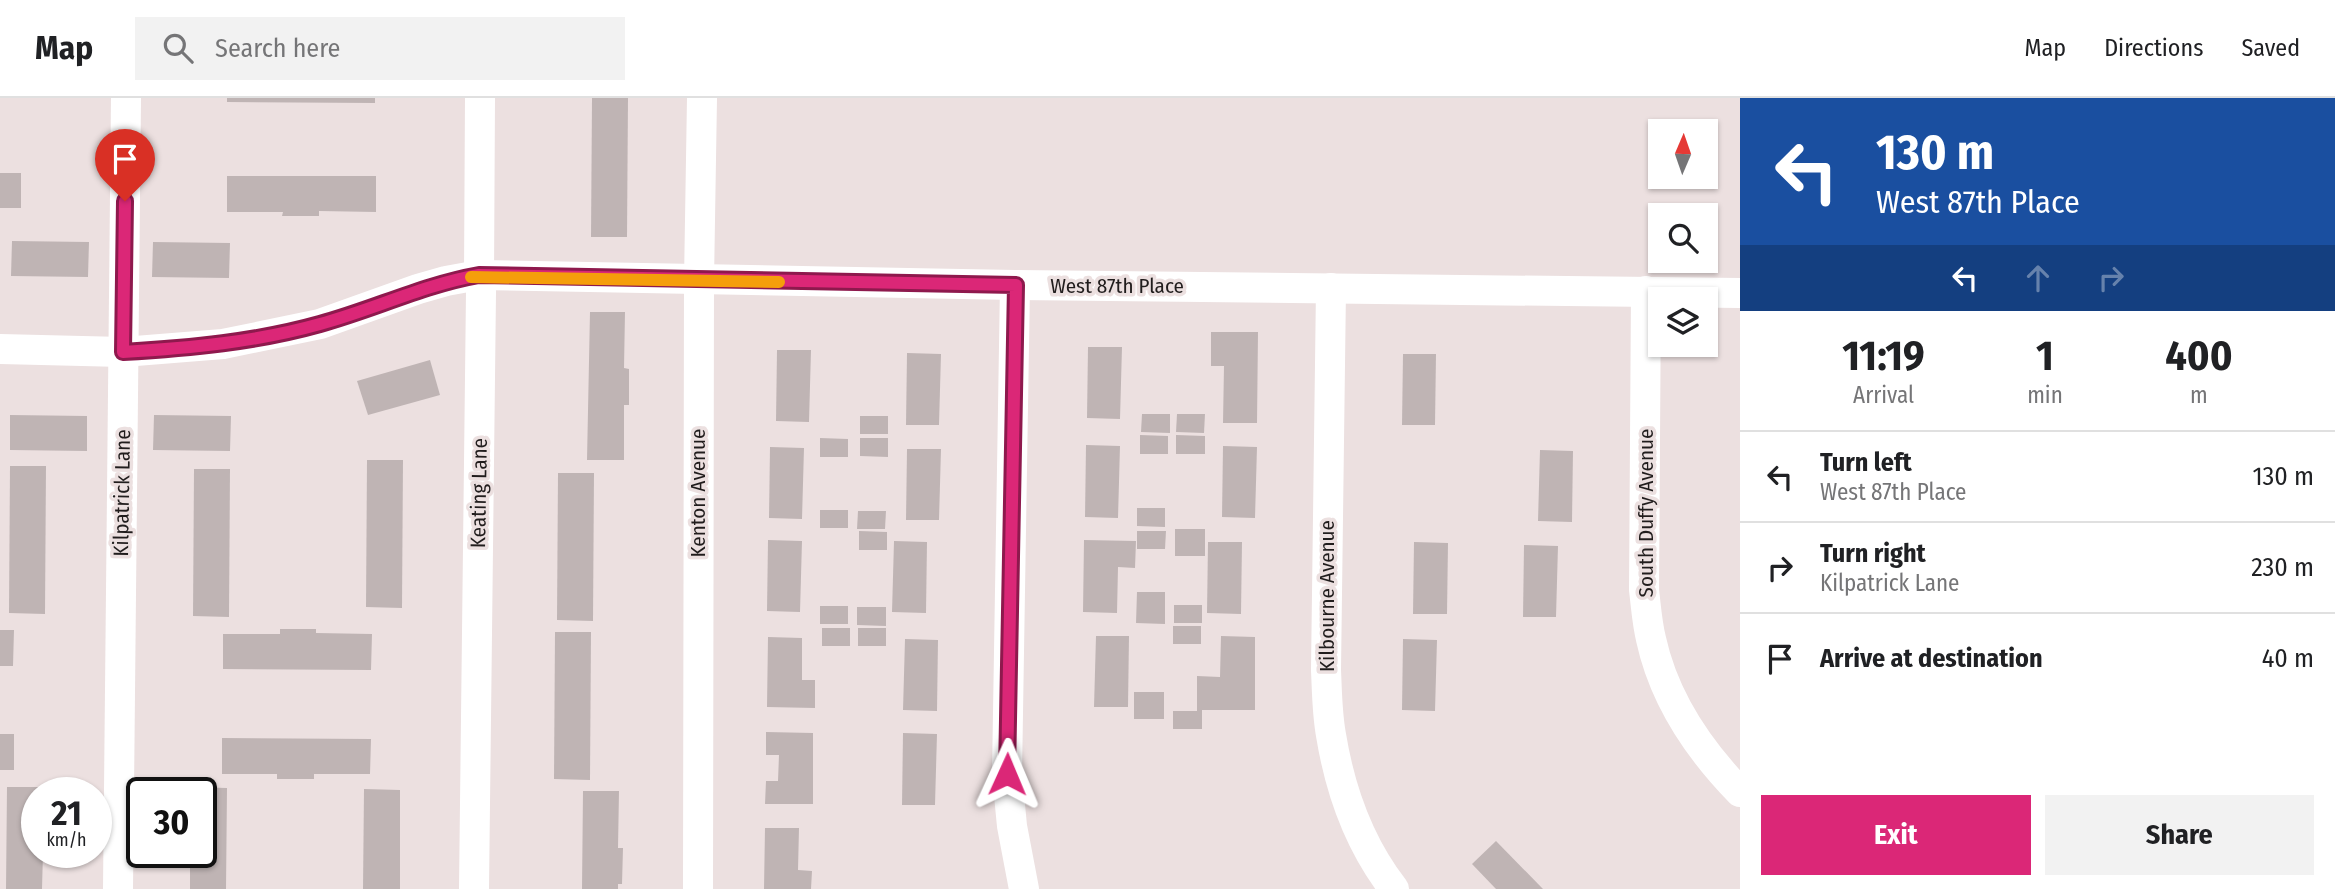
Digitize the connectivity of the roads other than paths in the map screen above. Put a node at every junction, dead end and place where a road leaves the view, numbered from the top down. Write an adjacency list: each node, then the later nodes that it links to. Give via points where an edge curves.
1 (126, 98): 11 (street, Kilpatrick Lane)
2 (480, 98): 4 (street, Keating Lane)
3 (702, 98): 5 (street, Kenton Avenue)
4 (479, 275): 5 (street, West 87th Place); 11 (street, West 87th Place, via 268,336); 14 (street, Keating Lane)
5 (699, 281): 6 (street, West 87th Place); 15 (street, Kenton Avenue)
6 (1016, 285): 7 (street, West 87th Place); 16 (street, via 1007,774)
7 (1331, 288): 8 (street, West 87th Place); 17 (street, Kilbourne Avenue, via 1326,670 1330,733 1361,837)
8 (1647, 292): 9 (street, West 87th Place); 12 (street, South Duffy Avenue, via 1644,590 1651,639 1665,686 1692,736)
9 (1740, 293)
10 (0, 349): 11 (street, West 87th Place)
11 (123, 352): 13 (street, Kilpatrick Lane)
12 (1740, 792)
13 (118, 889)
14 (474, 889)
15 (698, 889)
16 (1024, 889)
17 (1394, 889)

